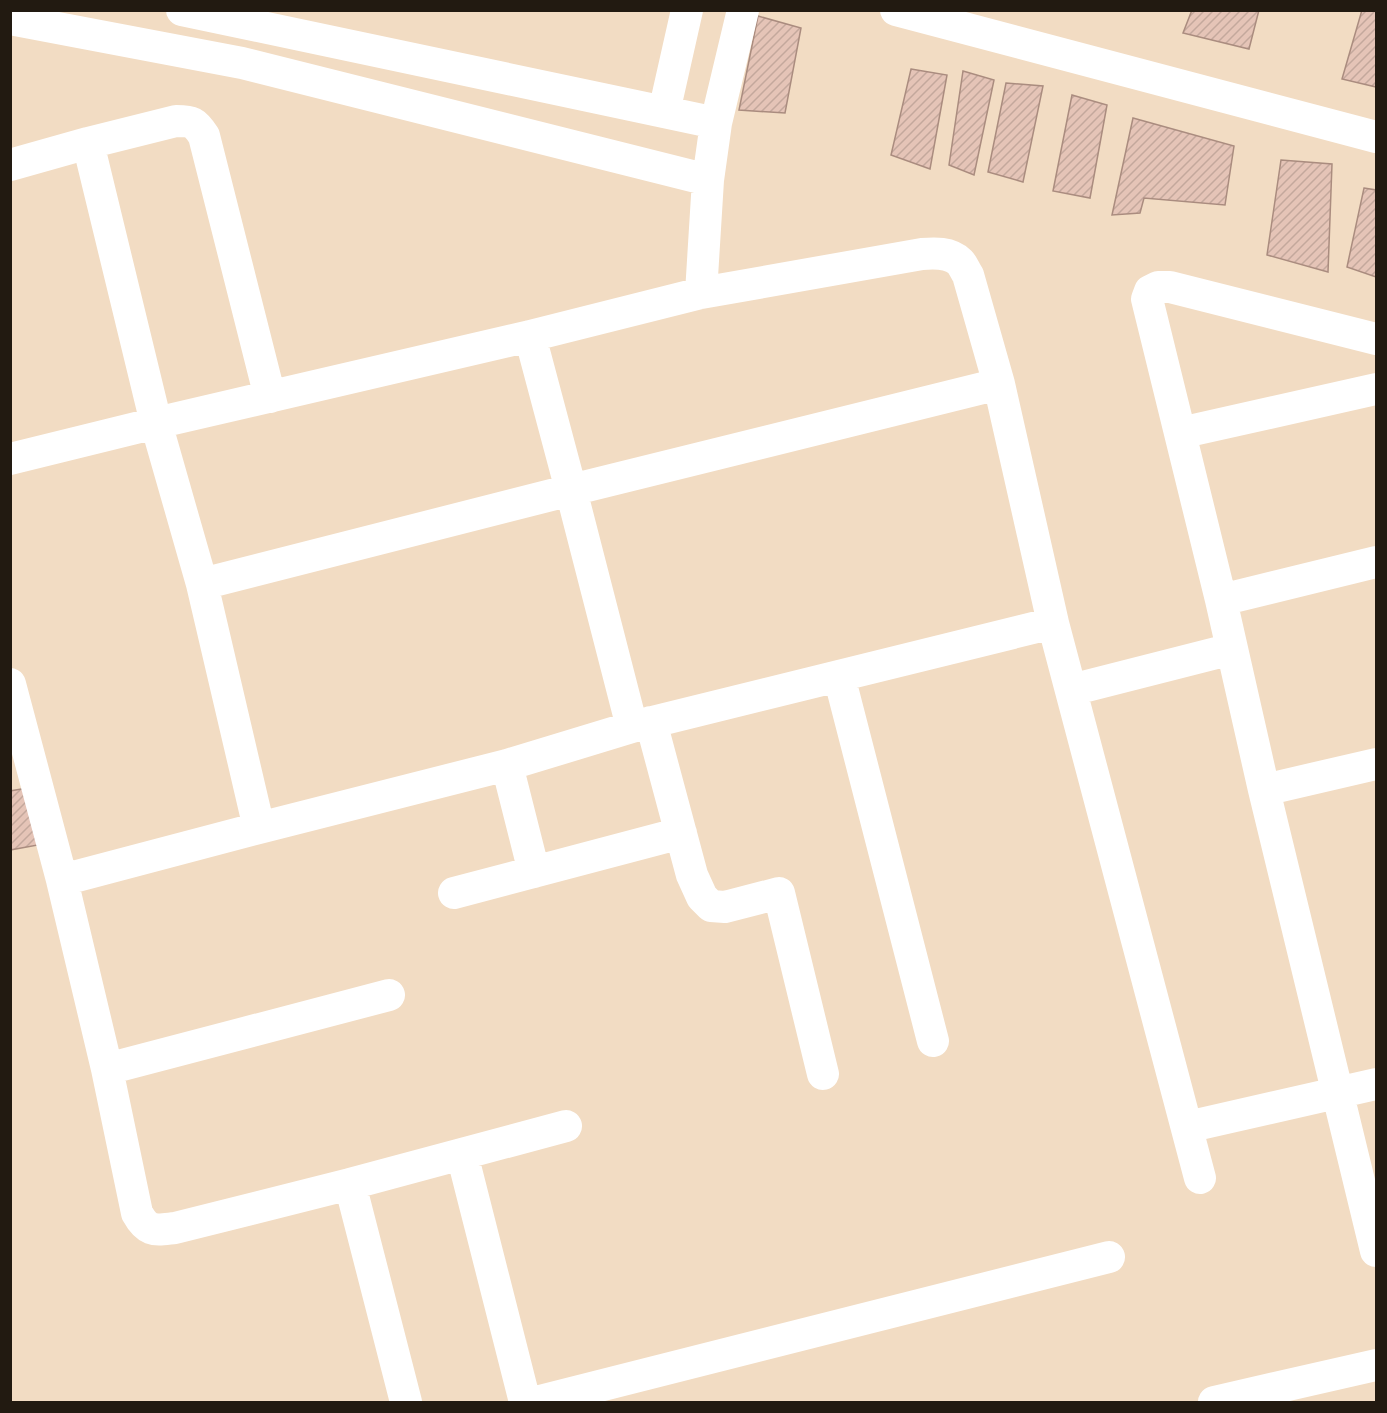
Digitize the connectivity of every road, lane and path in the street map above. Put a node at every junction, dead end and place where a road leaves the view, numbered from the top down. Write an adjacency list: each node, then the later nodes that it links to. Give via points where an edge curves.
1 (182, 10): 6 (street)
2 (687, 10): 6 (street)
3 (743, 10): 7 (street)
4 (896, 10): 8 (street)
5 (10, 19): 11 (street, via 242,63)
6 (664, 111): 7 (street)
7 (716, 123): 11 (street)
8 (1377, 137)
9 (87, 143): 10 (street); 17 (street, via 176,121 197,125 204,136); 18 (street)
10 (10, 165)
11 (708, 180): 12 (street)
12 (701, 293): 13 (street); 15 (street, via 922,254 951,256 968,275)
13 (530, 336): 17 (street); 21 (street)
14 (1377, 339): 19 (street, via 1170,287 1149,291 1147,299)
15 (999, 384): 21 (street); 25 (street)
16 (1377, 390): 19 (street)
17 (270, 397): 18 (street)
18 (156, 423): 20 (street); 23 (street)
19 (1180, 433): 24 (street)
20 (10, 459)
21 (572, 490): 23 (street); 30 (street)
22 (1377, 562): 24 (street)
23 (202, 585): 34 (street)
24 (1221, 600): 26 (street)
25 (1053, 623): 27 (street); 29 (street)
26 (1232, 649): 29 (street); 33 (street)
27 (839, 676): 30 (street); 40 (street)
28 (10, 684): 37 (street)
29 (1071, 690): 46 (street)
30 (642, 724): 32 (street); 35 (street)
31 (1377, 764): 33 (street)
32 (507, 765): 34 (street); 36 (street)
33 (1264, 790): 44 (street)
34 (259, 828): 37 (street)
35 (681, 833): 36 (street); 42 (street, via 692,875 711,906 725,907 780,893)
36 (534, 872): 38 (street)
37 (62, 880): 41 (street)
38 (454, 893)
39 (389, 995): 41 (street)
40 (933, 1041)
41 (107, 1069): 49 (street, via 137,1213 144,1225 155,1230 175,1228)
42 (823, 1074)
43 (1377, 1084): 44 (street)
44 (1338, 1094): 46 (street); 50 (street)
45 (566, 1126): 47 (street)
46 (1187, 1127): 48 (street)
47 (462, 1154): 49 (street); 54 (street)
48 (1200, 1178)
49 (350, 1184): 53 (street)
50 (1377, 1251)
51 (1109, 1257): 55 (street)
52 (1377, 1365): 56 (street)
53 (406, 1402)
54 (525, 1402)
55 (536, 1402)
56 (1214, 1402)

